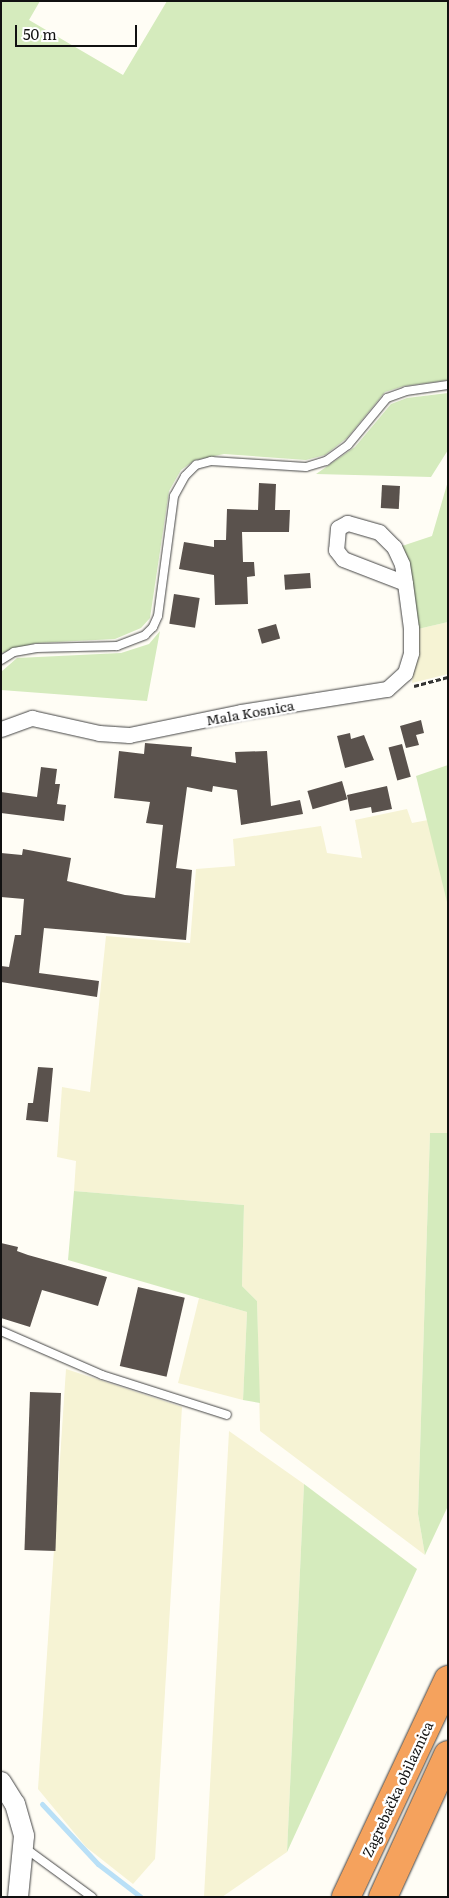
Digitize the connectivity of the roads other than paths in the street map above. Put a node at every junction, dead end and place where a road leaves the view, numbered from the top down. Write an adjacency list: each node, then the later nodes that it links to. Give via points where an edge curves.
1 (448, 386): 3 (lane, via 406,391 387,398 348,445 326,462 306,467 211,461 196,465 184,476 174,496 158,616 153,627 145,635 117,646 38,648 14,652)
2 (406, 583): 2 (street, Mala Kosnica, via 394,547 379,532 347,523 338,528 336,550 343,559); 4 (street, Mala Kosnica, via 411,653 405,673 388,689 241,712 129,735 99,733 38,718 21,719)
3 (1, 660)
4 (1, 729)
5 (1, 1331): 6 (lane, via 102,1376)
6 (227, 1415)
7 (448, 1680): 13 (highway, Zagrebačka obilaznica)
8 (448, 1754): 14 (highway)
9 (1, 1782): 10 (street, via 16,1804)
10 (24, 1848): 11 (street); 12 (lane)
11 (18, 1897)
12 (92, 1897)
13 (346, 1897)
14 (384, 1897)

